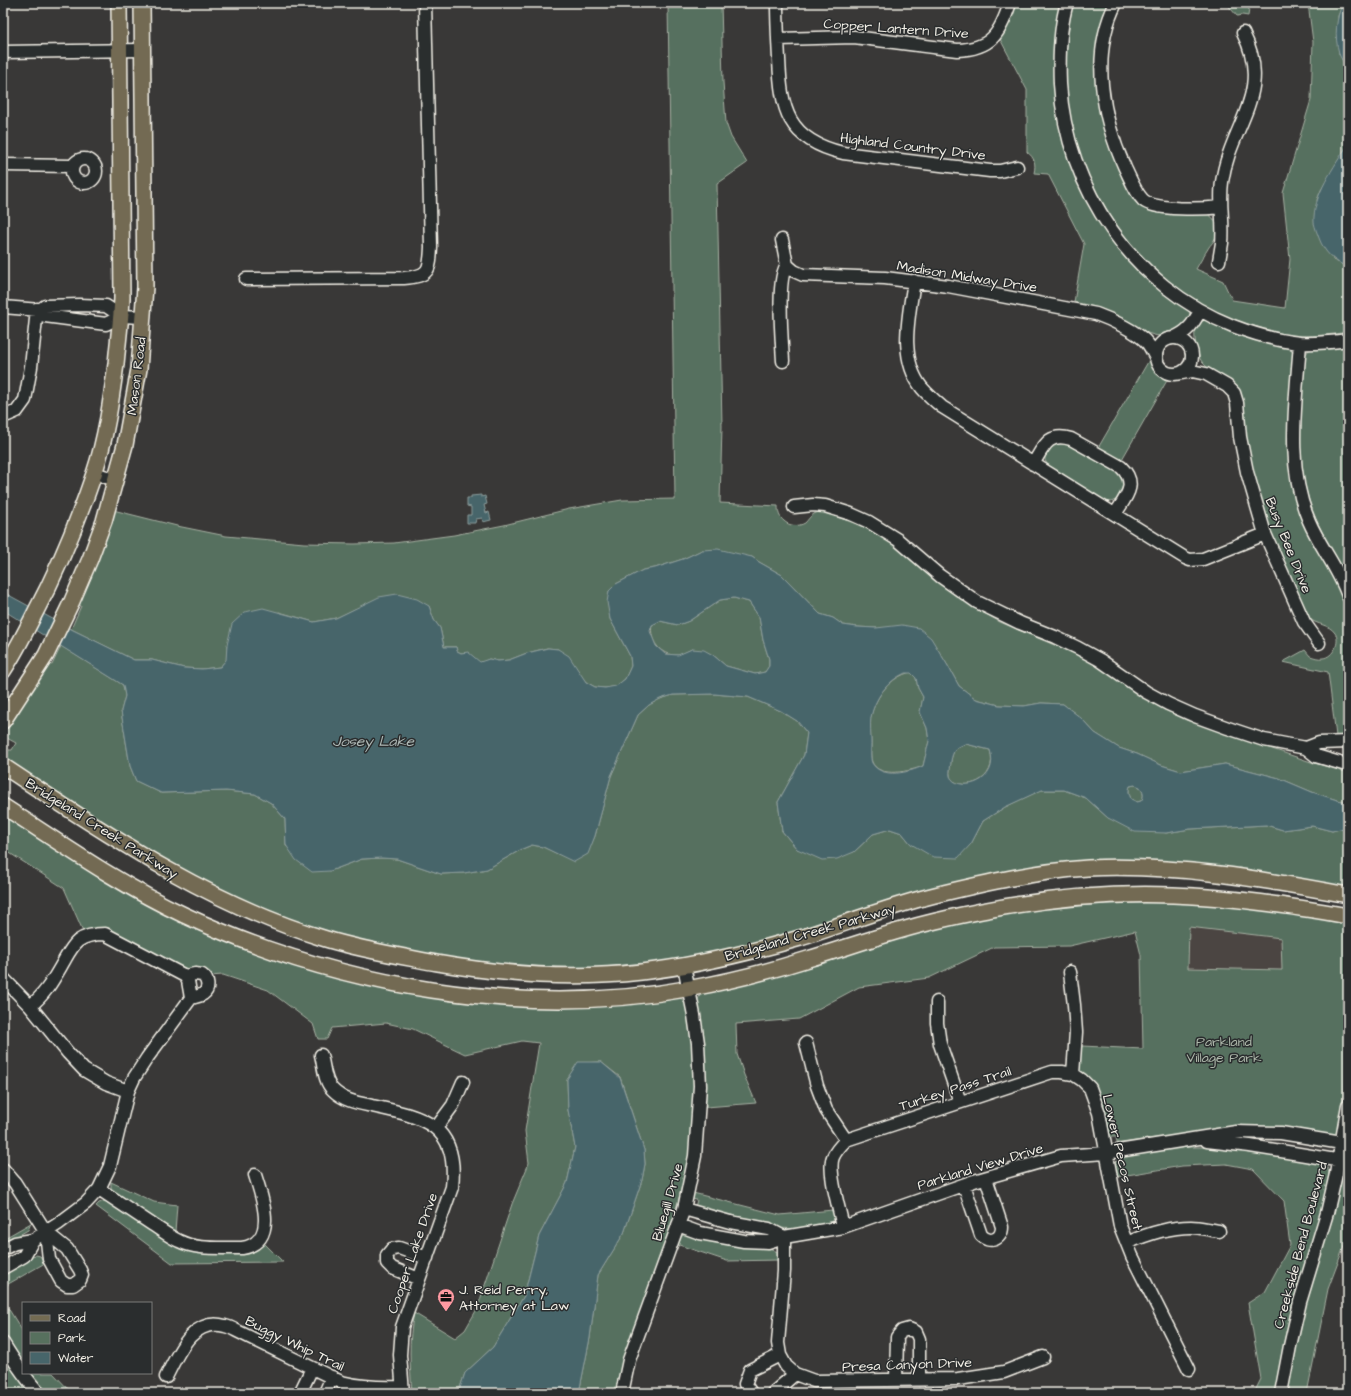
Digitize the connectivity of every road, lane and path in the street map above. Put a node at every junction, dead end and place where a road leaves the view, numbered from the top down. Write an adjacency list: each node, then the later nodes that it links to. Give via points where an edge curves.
1 (119, 3): 10 (main road, Mason Road)
2 (142, 3): 11 (main road, Mason Road)
3 (425, 3): 20 (street, via 430,265 425,274 404,278)
4 (777, 3): 9 (street, Highland Country Drive)
5 (1010, 3): 9 (street, Copper Lantern Drive, via 1004,21 993,36 981,47 969,49 957,50 854,37)
6 (1066, 3): 24 (street, via 1059,64 1061,96 1073,155 1087,189 1102,216 1136,261 1158,282)
7 (1116, 3): 16 (street, via 1104,36 1102,83 1111,130 1127,173 1143,200 1149,204 1192,209)
8 (1243, 33): 16 (street, via 1254,62 1254,87 1225,166)
9 (778, 39): 15 (street, Highland Country Drive, via 780,85 786,110 798,130 816,144 843,153 990,171)
10 (120, 50): 11 (street); 12 (street); 25 (main road, Mason Road)
11 (142, 50): 26 (main road, Mason Road, via 145,287)
12 (3, 52)
13 (3, 165): 14 (street)
14 (72, 166)
15 (1017, 167)
16 (1221, 207): 18 (street, via 1222,243)
17 (782, 240): 19 (street)
18 (1219, 261)
19 (787, 265): 21 (street, Madison Midway Drive, via 803,275 863,276); 34 (street, via 781,282)
20 (246, 279)
21 (914, 281): 28 (street, Madison Midway Drive, via 1082,310 1107,318); 38 (street, via 907,351 909,363 921,387 942,407)
22 (3, 307): 23 (street)
23 (38, 309): 25 (street, via 45,306 106,306); 25 (street, via 45,316 106,324); 37 (street, via 25,400 17,411)
24 (1200, 311): 27 (street); 31 (street, via 1248,332)
25 (121, 316): 26 (street); 39 (main road, Mason Road, via 112,400)
26 (143, 317): 40 (main road, Mason Road, via 139,369 126,446)
27 (1192, 326): 29 (street); 32 (street)
28 (1140, 336): 29 (street, Madison Midway Drive, via 1153,340); 33 (street, Madison Midway Drive)
29 (1170, 339): 32 (street, via 1184,340); 33 (street, via 1159,346)
30 (1348, 340): 31 (street)
31 (1300, 343): 44 (street, via 1294,428 1296,477 1308,519)
32 (1192, 352): 35 (street, via 1191,365); 36 (street, Busy Bee Drive)
33 (1156, 358): 35 (street, via 1160,369 1165,373)
34 (783, 361)
35 (1182, 373): 36 (street, Busy Bee Drive, via 1192,371)
36 (1206, 374): 43 (street, Busy Bee Drive, via 1227,386 1236,398 1247,472)
37 (3, 416)
38 (1034, 464): 42 (street); 42 (street, via 1049,440 1063,437 1120,467 1127,473 1130,486 1128,494)
39 (94, 473): 40 (street); 47 (main road, Mason Road, via 77,521 47,590)
40 (116, 480): 48 (main road, Mason Road, via 102,527 72,601 46,654)
41 (794, 507): 50 (street, via 825,506 869,522 898,540 940,576 977,602 1078,648 1168,704 1235,731)
42 (1115, 514): 43 (street, via 1190,560 1203,559)
43 (1265, 534): 46 (street, Busy Bee Drive, via 1304,622)
44 (1345, 583): 45 (street)
45 (1348, 596)
46 (1319, 643)
47 (3, 671)
48 (3, 721)
49 (1346, 742): 50 (street, via 1319,743); 51 (street)
50 (1306, 748): 51 (street, via 1316,756)
51 (1346, 764)
52 (3, 766): 56 (main road, Bridgeland Creek Parkway, via 156,864 246,909 327,939 370,950 480,970 537,976 596,976)
53 (3, 806): 60 (main road, Bridgeland Creek Parkway, via 99,868 182,914 234,937 319,966 422,988 536,1000 598,999)
54 (1348, 895): 56 (main road, Bridgeland Creek Parkway, via 1232,874 1177,869 1086,868 1036,874 931,896 801,938)
55 (1348, 916): 60 (main road, Bridgeland Creek Parkway, via 1229,898 1175,895 1132,894 1040,901 937,921 885,934 752,976)
56 (684, 966): 60 (street, Bluegill Drive)
57 (1070, 972): 66 (street, via 1076,1032)
58 (186, 976): 61 (street); 61 (street, via 202,975 207,983 205,993); 63 (street, via 105,934 87,936 72,947 46,991)
59 (3, 978): 63 (street)
60 (689, 988): 82 (street, Bluegill Drive, via 698,1043 700,1086 696,1156)
61 (191, 998): 68 (street, via 147,1058)
62 (937, 1002): 69 (street, via 940,1044)
63 (30, 1006): 68 (street, via 84,1070 106,1083)
64 (806, 1043): 73 (street, via 826,1110)
65 (321, 1055): 71 (street, via 326,1077 332,1089 342,1097 353,1102 409,1114)
66 (1073, 1074): 69 (street, Turkey Pass Trail, via 1052,1072); 75 (street, Lower Pecos Street, via 1090,1088 1099,1114)
67 (463, 1082): 71 (street, via 453,1105)
68 (128, 1091): 81 (street, via 110,1166)
69 (960, 1102): 73 (street, Turkey Pass Trail)
70 (1348, 1105): 74 (street, Creekside Bend Boulevard)
71 (436, 1128): 91 (street, Cooper Lake Drive, via 452,1155 454,1171 452,1187)
72 (1190, 1139): 74 (street, Parkland View Drive, via 1236,1132 1281,1133); 75 (street, Parkland View Drive); 76 (street, Parkland View Drive)
73 (846, 1140): 84 (street, via 838,1148 830,1168)
74 (1345, 1144): 76 (street, Creekside Bend Boulevard)
75 (1106, 1153): 79 (street, Parkland View Drive, via 1061,1156); 89 (street, Lower Pecos Street, via 1120,1226)
76 (1343, 1161): 113 (street, Creekside Bend Boulevard, via 1300,1302)
77 (3, 1169): 86 (street)
78 (255, 1175): 81 (street, via 263,1202 264,1231 252,1244 243,1248 208,1248 178,1241)
79 (986, 1178): 80 (street, Parkland View Drive); 80 (street, via 1002,1227 1001,1235 995,1240 987,1240 981,1235)
80 (964, 1185): 84 (street, Parkland View Drive)
81 (99, 1189): 86 (street, via 86,1203)
82 (684, 1209): 83 (street, Bluegill Drive); 87 (street, via 730,1222 769,1229)
83 (678, 1225): 87 (street, Parkland View Drive, via 700,1233 744,1241 768,1242); 110 (street, Bluegill Drive, via 629,1360)
84 (843, 1227): 87 (street, Parkland View Drive)
85 (1219, 1231): 89 (street, via 1192,1227 1168,1229 1144,1235)
86 (46, 1232): 88 (street)
87 (784, 1237): 95 (street, via 778,1343)
88 (33, 1240): 90 (street, via 15,1243); 92 (street, via 24,1256)
89 (1127, 1243): 98 (street, Lower Pecos Street)
90 (3, 1249)
91 (427, 1258): 93 (street, Cooper Lake Drive); 93 (street, via 399,1248 392,1249 387,1255 387,1262 392,1268)
92 (3, 1268)
93 (419, 1279): 106 (street, Cooper Lake Drive, via 402,1327)
94 (3, 1344): 99 (street)
95 (780, 1355): 101 (street, via 786,1366); 111 (street, via 750,1370 745,1384)
96 (1043, 1357): 105 (street, Presa Canyon Drive, via 1004,1372 958,1379)
97 (312, 1368): 102 (street, Buggy Whip Trail, via 224,1326 212,1325 201,1327 190,1335); 103 (street, Buggy Whip Trail); 108 (street)
98 (1189, 1369)
99 (22, 1373)
100 (23, 1374): 107 (street)
101 (796, 1374): 104 (street, Presa Canyon Drive, via 814,1381); 112 (street)
102 (166, 1377)
103 (332, 1378): 106 (street, Buggy Whip Trail, via 359,1386); 109 (street)
104 (896, 1380): 105 (street, Presa Canyon Drive); 105 (street, via 897,1337 902,1331 909,1329 916,1332 920,1339)
105 (919, 1380)
106 (402, 1390)
107 (39, 1393)
108 (300, 1393)
109 (325, 1393)
110 (622, 1393)
111 (751, 1393)
112 (773, 1393)
113 (1280, 1393)

